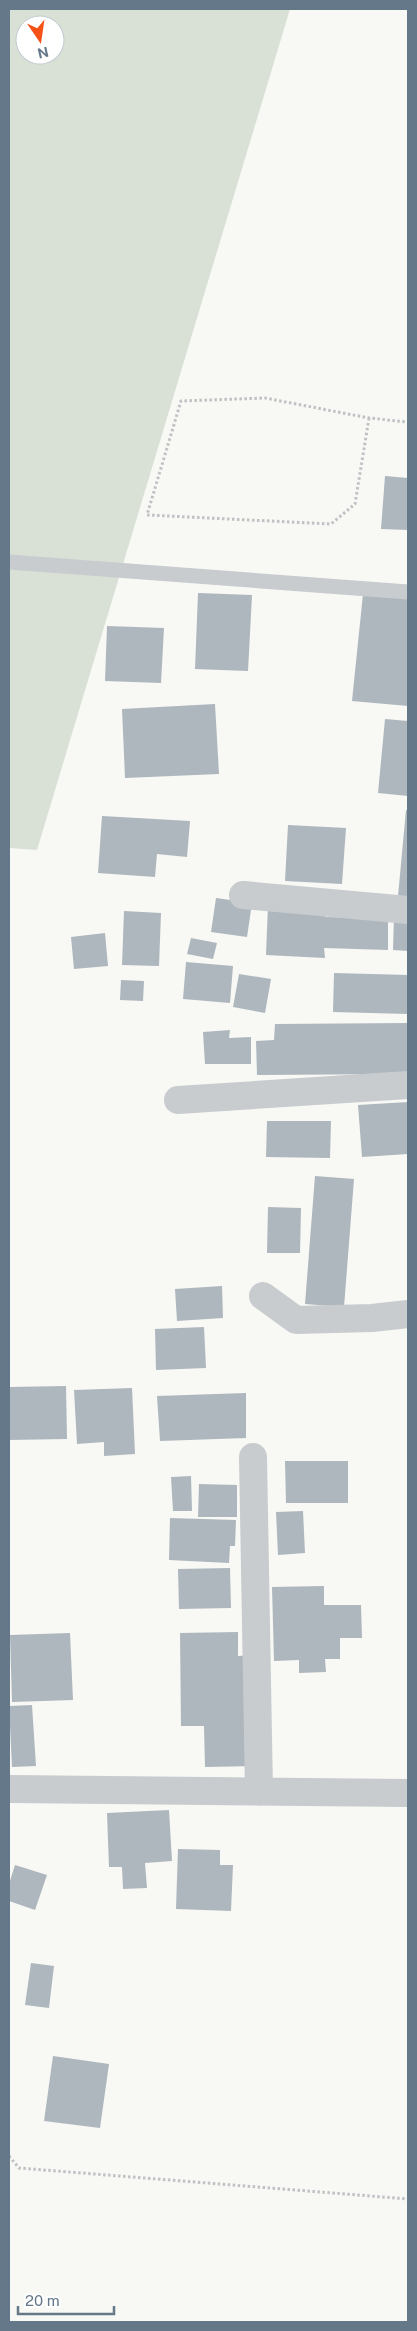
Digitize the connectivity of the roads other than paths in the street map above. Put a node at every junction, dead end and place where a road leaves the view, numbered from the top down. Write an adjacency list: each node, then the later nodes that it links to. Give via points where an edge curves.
1 (9, 562): 2 (lane)
2 (408, 592)
3 (243, 895): 4 (street)
4 (408, 910)
5 (408, 1085): 6 (street)
6 (178, 1100)
7 (263, 1296): 8 (street, via 296,1320)
8 (408, 1314)
9 (253, 1456): 11 (street)
10 (9, 1789): 11 (street)
11 (259, 1792): 12 (street)
12 (408, 1793)

